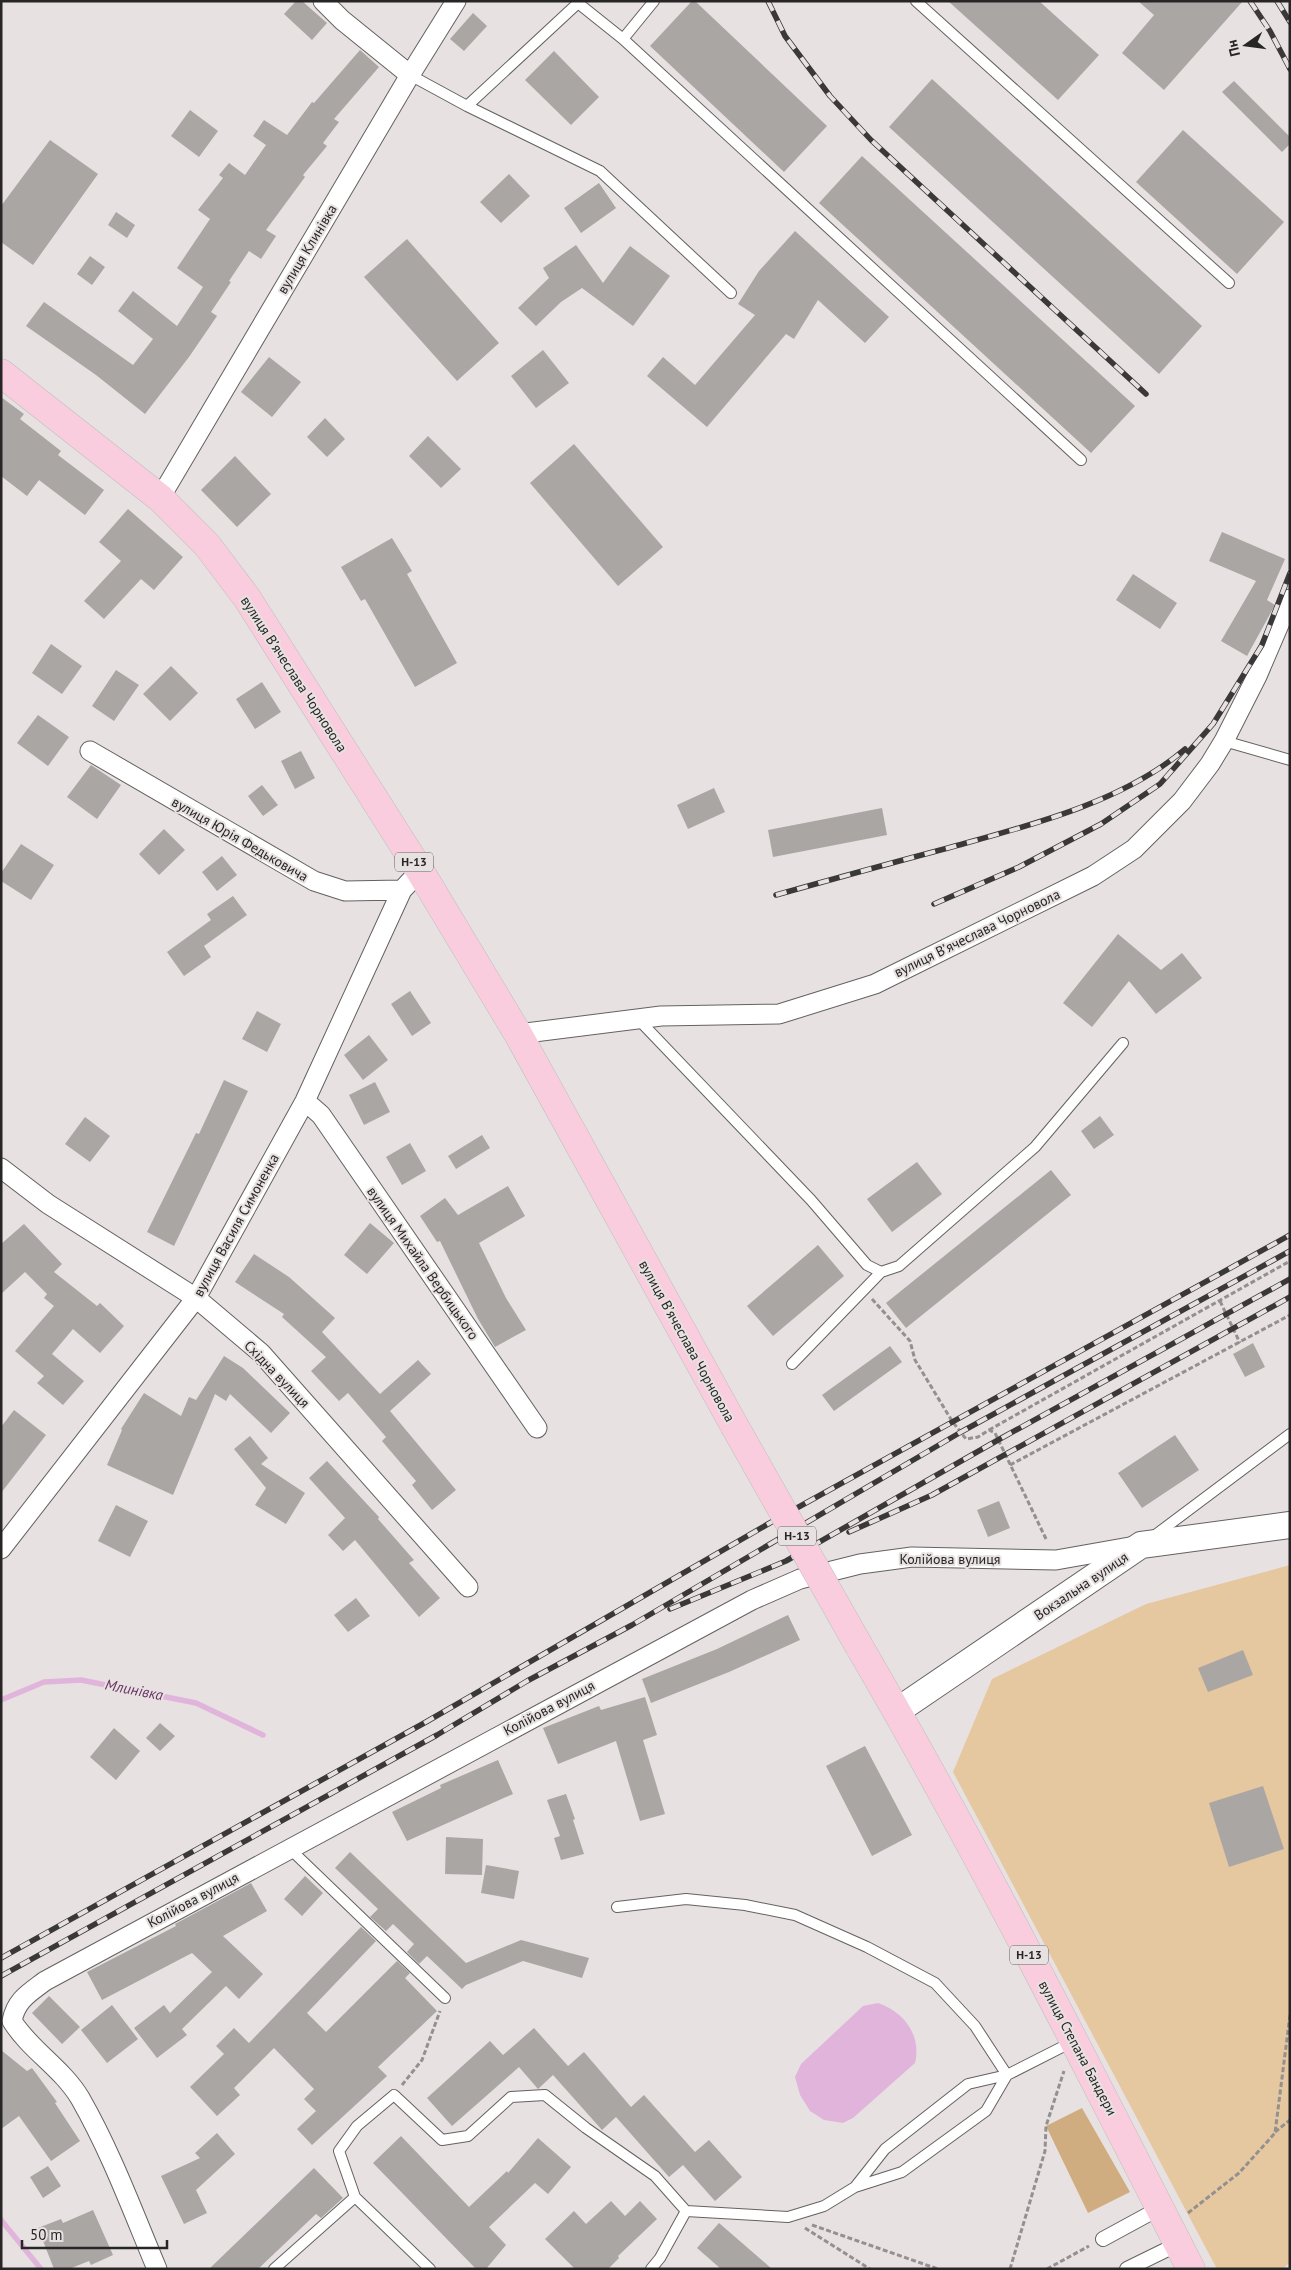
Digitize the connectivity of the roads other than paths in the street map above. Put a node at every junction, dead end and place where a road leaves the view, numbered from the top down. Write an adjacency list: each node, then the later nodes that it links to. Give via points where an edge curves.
1 (323, 1): 6 (street)
2 (456, 1): 6 (street, вулиця Клинівка)
3 (654, 1): 5 (lane)
4 (916, 1): 8 (lane)
5 (623, 39): 7 (lane, via 578,3); 11 (lane)
6 (410, 75): 7 (lane); 12 (street, вулиця Клинівка)
7 (467, 106): 9 (lane, via 600,171)
8 (1229, 283)
9 (731, 293)
10 (1, 373): 12 (main road, вулиця Вʼячеслава Чорновола / Н-13)
11 (1080, 460)
12 (160, 498): 17 (main road, вулиця Вʼячеслава Чорновола / Н-13, via 207,545 246,598)
13 (1290, 599): 14 (street, вулиця Вʼячеслава Чорновола, via 1257,676)
14 (1224, 741): 16 (lane); 18 (street, вулиця Вʼячеслава Чорновола, via 1182,801 1134,849 1093,876 875,984 779,1014)
15 (90, 751): 17 (street, вулиця Юрія Федьковича, via 314,881 346,891)
16 (1290, 760)
17 (411, 880): 19 (main road, вулиця Вʼячеслава Чорновола / Н-13); 21 (street, вулиця Василя Симоненка)
18 (638, 1019): 19 (street, вулиця Вʼячеслава Чорновола); 23 (lane, via 811,1200 866,1264)
19 (518, 1034): 32 (main road, вулиця Вʼячеслава Чорновола / Н-13, bridge)
20 (1123, 1043): 23 (lane, via 1035,1147 899,1266)
21 (305, 1101): 24 (street, вулиця Василя Симоненка); 26 (street, вулиця Михайла Вербицького, via 321,1115)
22 (1, 1168): 24 (street, Східна вулиця, via 48,1204)
23 (881, 1272): 25 (lane)
24 (196, 1298): 30 (street, вулиця Василя Симоненка); 31 (street, Східна вулиця, via 261,1353)
25 (792, 1364)
26 (537, 1428)
27 (1290, 1434): 29 (lane)
28 (1290, 1525): 29 (main road, Вокзальна вулиця)
29 (1141, 1545): 33 (main road, Вокзальна вулиця); 34 (street, Колійова вулиця, via 1056,1560 912,1557 860,1564 800,1579 752,1600)
30 (1, 1549)
31 (468, 1587)
32 (859, 1646): 33 (main road, вулиця Степана Бандери / Н-13)
33 (897, 1711): 37 (main road, вулиця Степана Бандери / Н-13)
34 (289, 1848): 36 (lane); 44 (street, Колійова вулиця, via 45,1981 14,2008 12,2021 18,2032 65,2076 80,2098 109,2155)
35 (617, 1907): 38 (lane, via 686,1899 745,1905 795,1915 866,1947 935,1984 975,2026)
36 (445, 1998)
37 (1075, 2040): 38 (lane); 42 (main road, вулиця Степана Бандери / Н-13)
38 (1007, 2074): 39 (lane, via 968,2084 885,2149); 39 (lane, via 986,2111 902,2172)
39 (855, 2187): 41 (lane, via 824,2206 788,2216)
40 (355, 2197): 41 (lane, via 340,2151 357,2126 394,2095 442,2140 468,2136 511,2097 545,2096 655,2176); 45 (lane); 46 (lane)
41 (686, 2211): 47 (lane)
42 (1170, 2226): 43 (street); 48 (street); 49 (main road, вулиця Степана Бандери / Н-13)
43 (1102, 2239)
44 (157, 2269)
45 (274, 2269)
46 (430, 2269)
47 (651, 2269)
48 (1126, 2269)
49 (1191, 2269)

